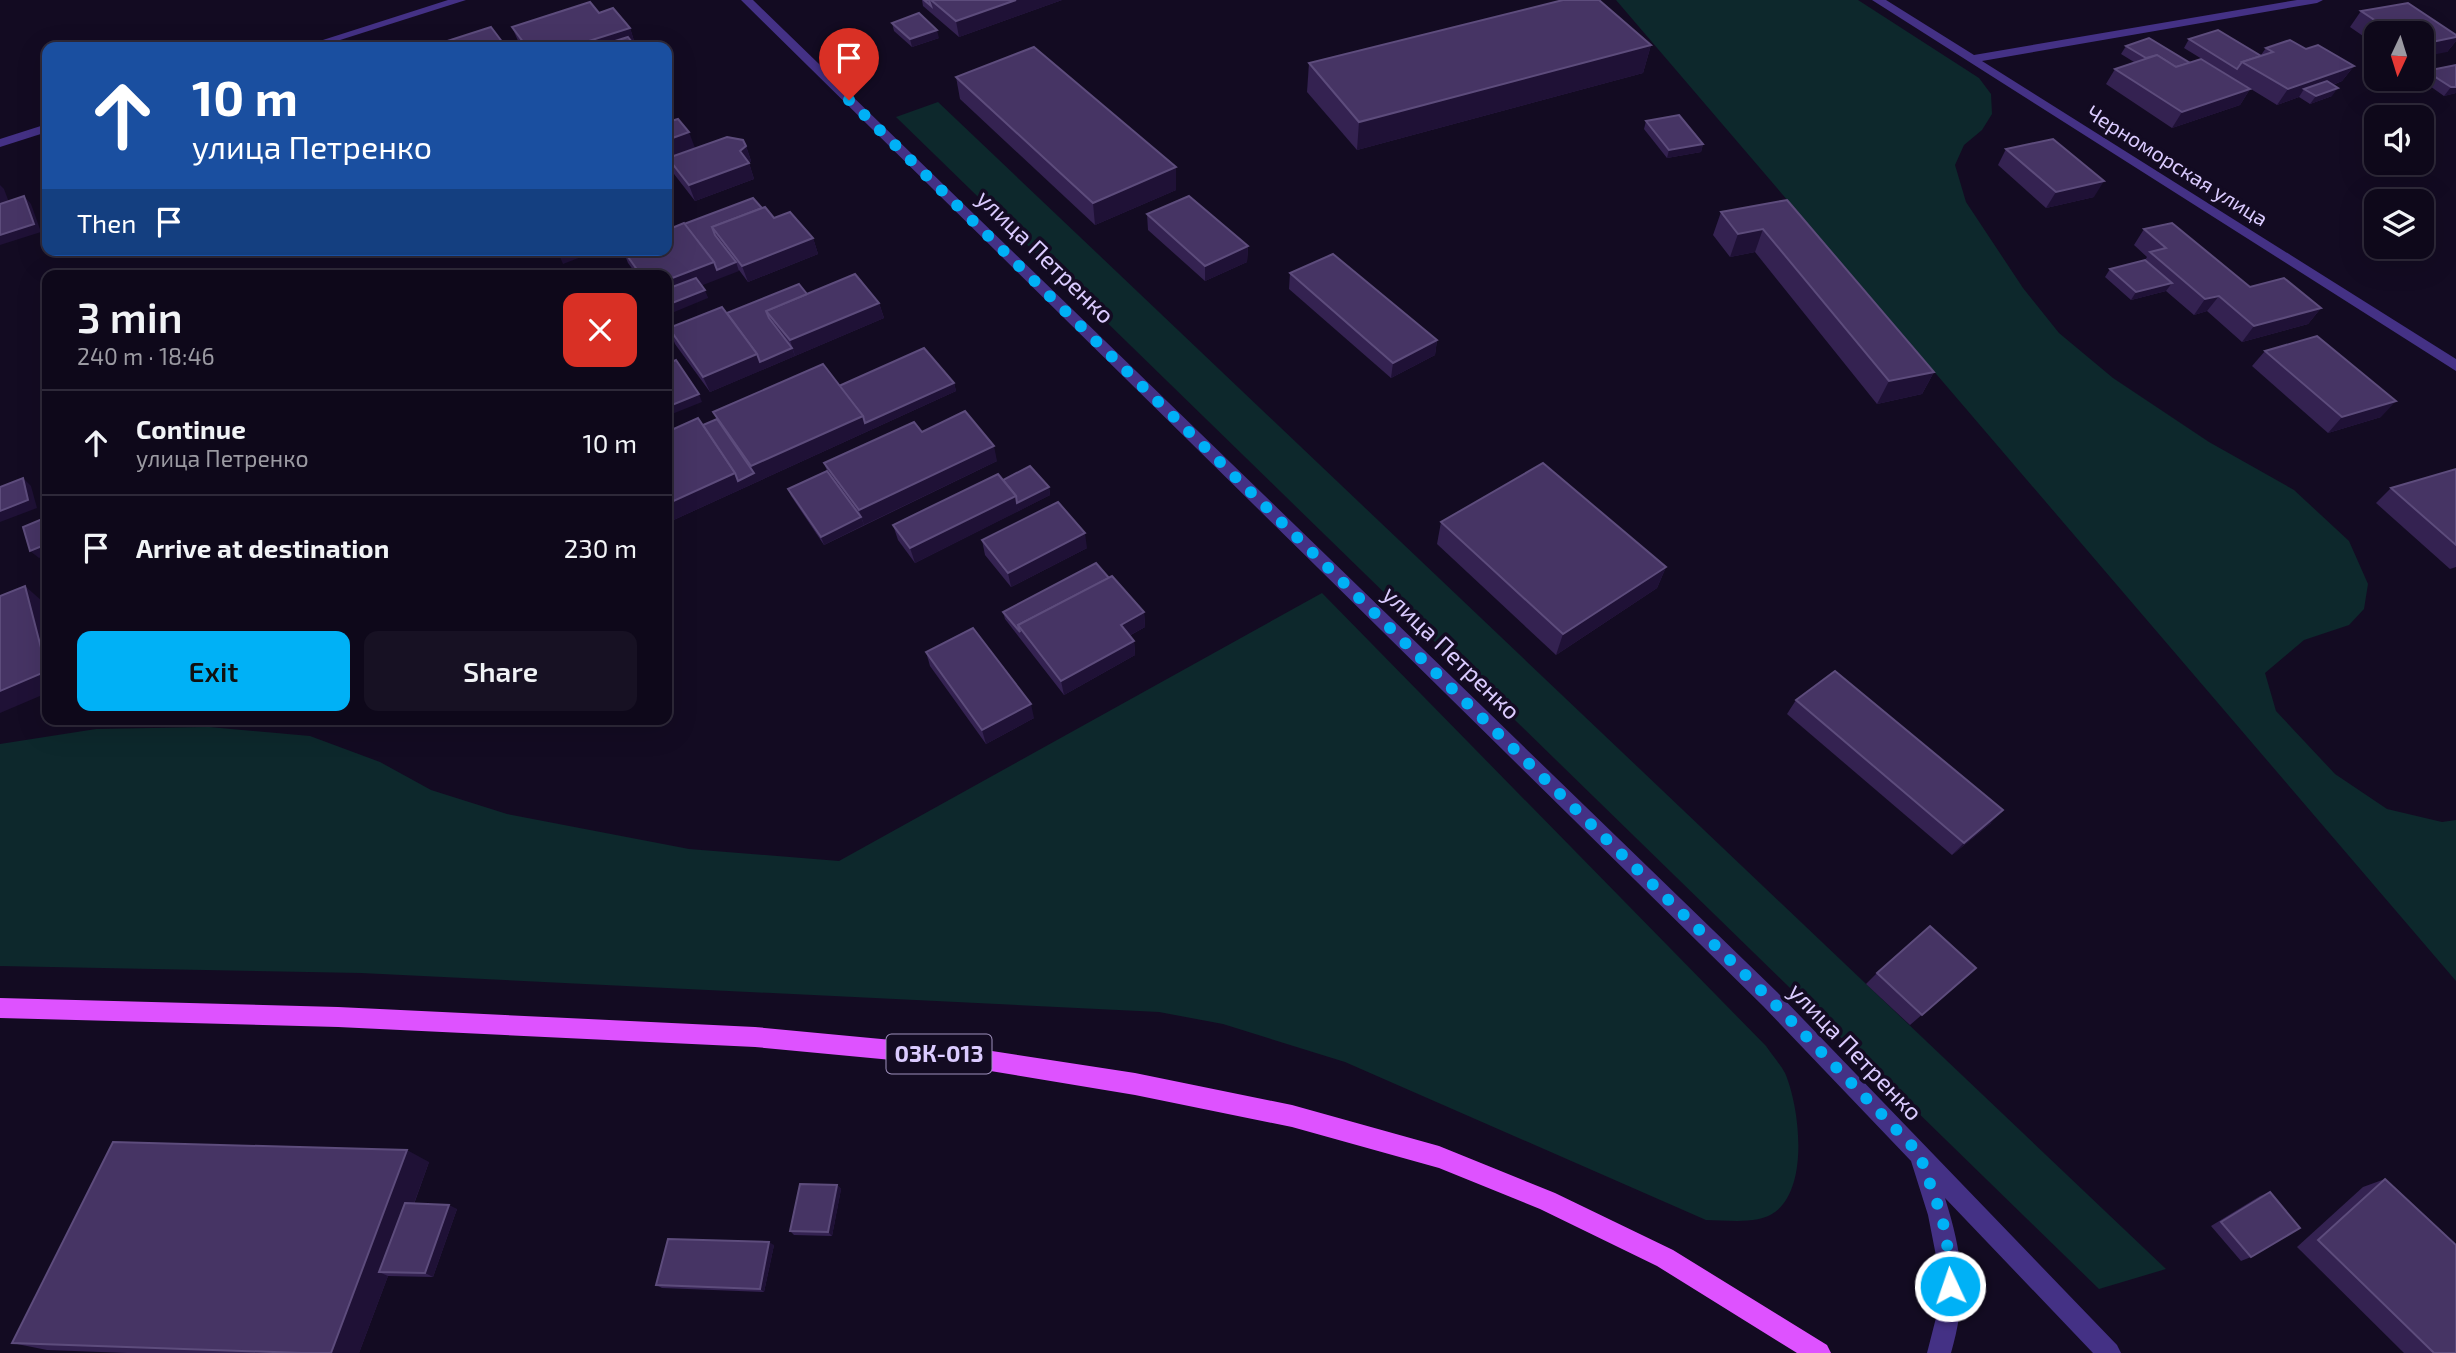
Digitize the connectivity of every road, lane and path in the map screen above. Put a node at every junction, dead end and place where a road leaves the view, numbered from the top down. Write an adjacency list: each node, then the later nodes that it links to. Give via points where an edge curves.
1 (460, 0): 5 (street)
2 (747, 0): 11 (street, улица Петренко, via 1770,999)
3 (1878, 0): 6 (street, Черноморская улица)
4 (2317, 0): 6 (street)
5 (323, 42)
6 (1973, 60): 9 (street, Черноморская улица)
7 (42, 130): 8 (street)
8 (0, 143)
9 (2456, 366)
10 (0, 1008): 12 (main road, 03К-013, via 338,1017 755,1037 966,1057 1136,1084 1292,1116 1439,1157 1547,1201 1665,1258)
11 (1919, 1153): 13 (street, via 1942,1217 1950,1261 1950,1311); 14 (street, улица Петренко)
12 (1819, 1353)
13 (1939, 1353)
14 (2109, 1353)

